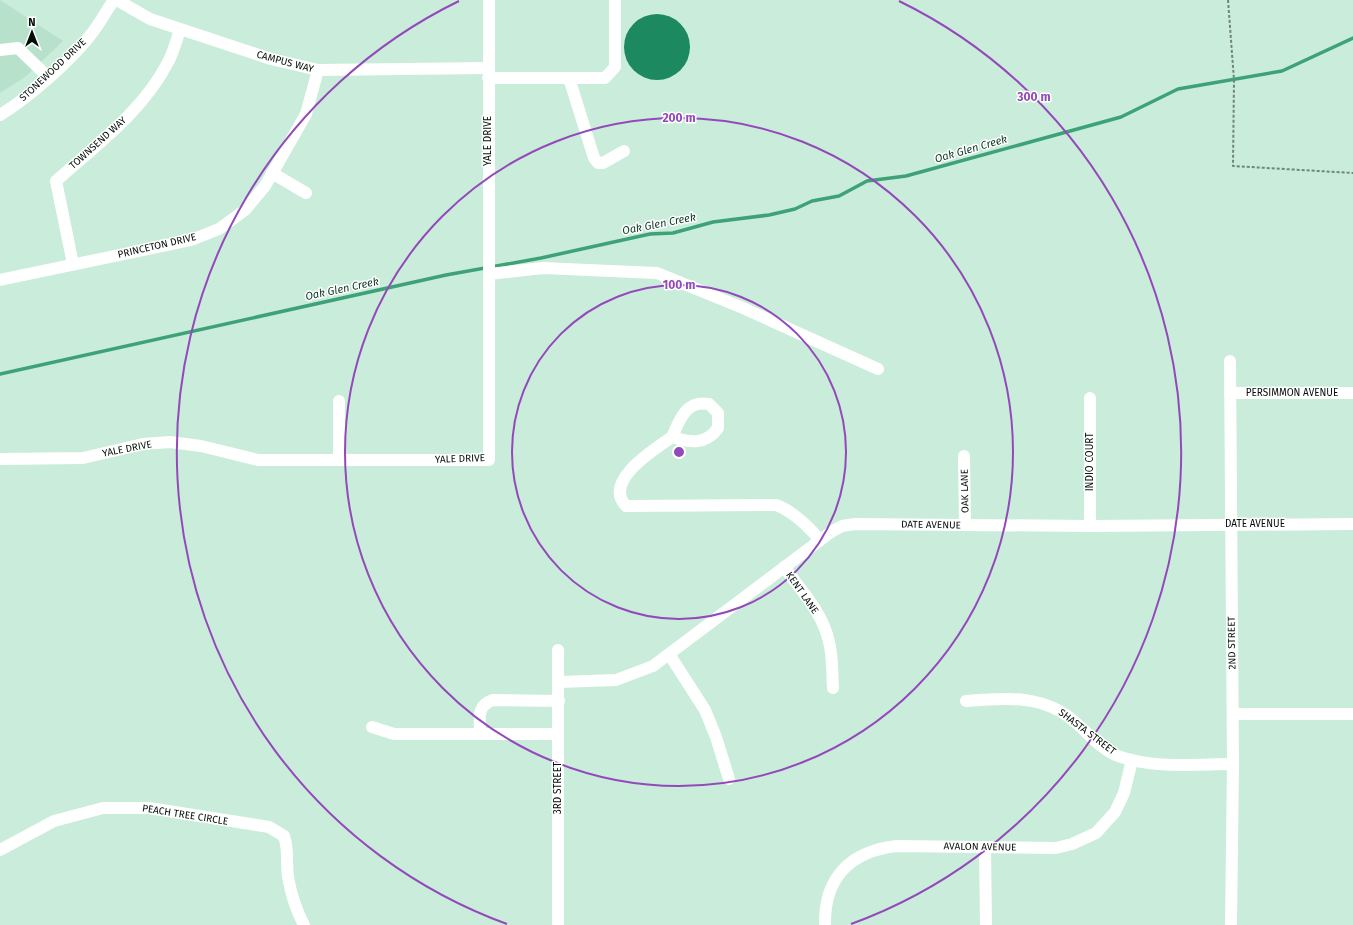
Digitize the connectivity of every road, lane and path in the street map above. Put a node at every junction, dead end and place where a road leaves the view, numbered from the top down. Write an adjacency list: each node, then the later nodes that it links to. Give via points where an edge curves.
1 (115, 0): 5 (street, CAMPUS WAY, via 150,19); 9 (street, STONEWOOD DRIVE, via 91,34)
2 (489, 0): 8 (street, YALE DRIVE)
3 (615, 0): 10 (street, CAMPUS WAY, via 615,67 605,78)
4 (1228, 0): 14 (path, via 1234,80 1233,166)
5 (180, 30): 7 (street, CAMPUS WAY, via 271,59); 16 (street, TOWNSEND WAY, via 168,63 153,88 130,114 56,181)
6 (0, 50): 9 (street, via 18,48)
7 (318, 70): 8 (street, CAMPUS WAY); 13 (street, PRINCETON DRIVE, via 306,114)
8 (488, 73): 10 (street, CAMPUS WAY); 17 (street, YALE DRIVE)
9 (48, 77): 11 (street, STONEWOOD DRIVE, via 15,106)
10 (569, 78): 12 (street, via 594,158 598,163 603,163)
11 (0, 115)
12 (624, 151)
13 (272, 173): 15 (street); 16 (street, PRINCETON DRIVE, via 265,186 245,210 219,229 191,240)
14 (1353, 173)
15 (306, 193)
16 (73, 264): 18 (street, PRINCETON DRIVE)
17 (489, 274): 20 (street, via 543,268 656,274 743,308); 28 (street, YALE DRIVE, via 489,460)
18 (0, 280)
19 (1230, 361): 21 (street, 2ND STREET)
20 (878, 369)
21 (1230, 393): 22 (street, PERSIMMON AVENUE); 29 (street, 2ND STREET)
22 (1353, 393)
23 (1090, 398): 32 (street, INDIO COURT)
24 (339, 401): 28 (street)
25 (672, 436): 33 (street, via 631,468 625,476 620,491 626,506 776,505 786,509)
26 (964, 456): 31 (street, OAK LANE)
27 (0, 459): 28 (street, YALE DRIVE, via 83,458 143,444 170,442 201,446 258,460)
28 (339, 460)
29 (1230, 524): 30 (street, DATE AVENUE); 32 (street, DATE AVENUE); 41 (street, 2ND STREET)
30 (1353, 524)
31 (965, 525): 32 (street, DATE AVENUE); 33 (street, DATE AVENUE, via 855,524 842,526)
32 (1090, 526)
33 (820, 540): 34 (street, DATE AVENUE)
34 (784, 567): 36 (street, DATE AVENUE); 38 (street, KENT LANE, via 814,607 822,623 829,641)
35 (558, 650): 37 (street, 3RD STREET)
36 (669, 654): 37 (street, DATE AVENUE, via 653,666 616,680); 48 (street, via 705,710)
37 (559, 682): 39 (street, 3RD STREET)
38 (833, 688)
39 (559, 701): 44 (street, via 493,700 484,703 481,708); 45 (street, 3RD STREET)
40 (966, 701): 46 (street, SHASTA STREET, via 1018,699 1048,705 1064,713 1104,748 1117,756)
41 (1233, 714): 42 (street); 47 (street, 2ND STREET)
42 (1353, 714)
43 (372, 727): 44 (street, via 394,734)
44 (480, 734): 45 (street)
45 (558, 734): 52 (street, 3RD STREET)
46 (1132, 760): 47 (street, SHASTA STREET, via 1172,765); 49 (street, AVALON AVENUE, via 1118,808 1105,825 1085,840 1056,848)
47 (1233, 764): 55 (street, 2ND STREET)
48 (729, 779)
49 (985, 847): 53 (street, AVALON AVENUE, via 896,846 862,854 841,872 828,892); 54 (street)
50 (0, 850): 51 (street, PEACH TREE CIRCLE, via 54,821 103,808 149,808 269,827 284,836 288,845 288,876 296,910)
51 (304, 925)
52 (558, 925)
53 (825, 925)
54 (986, 925)
55 (1231, 925)

